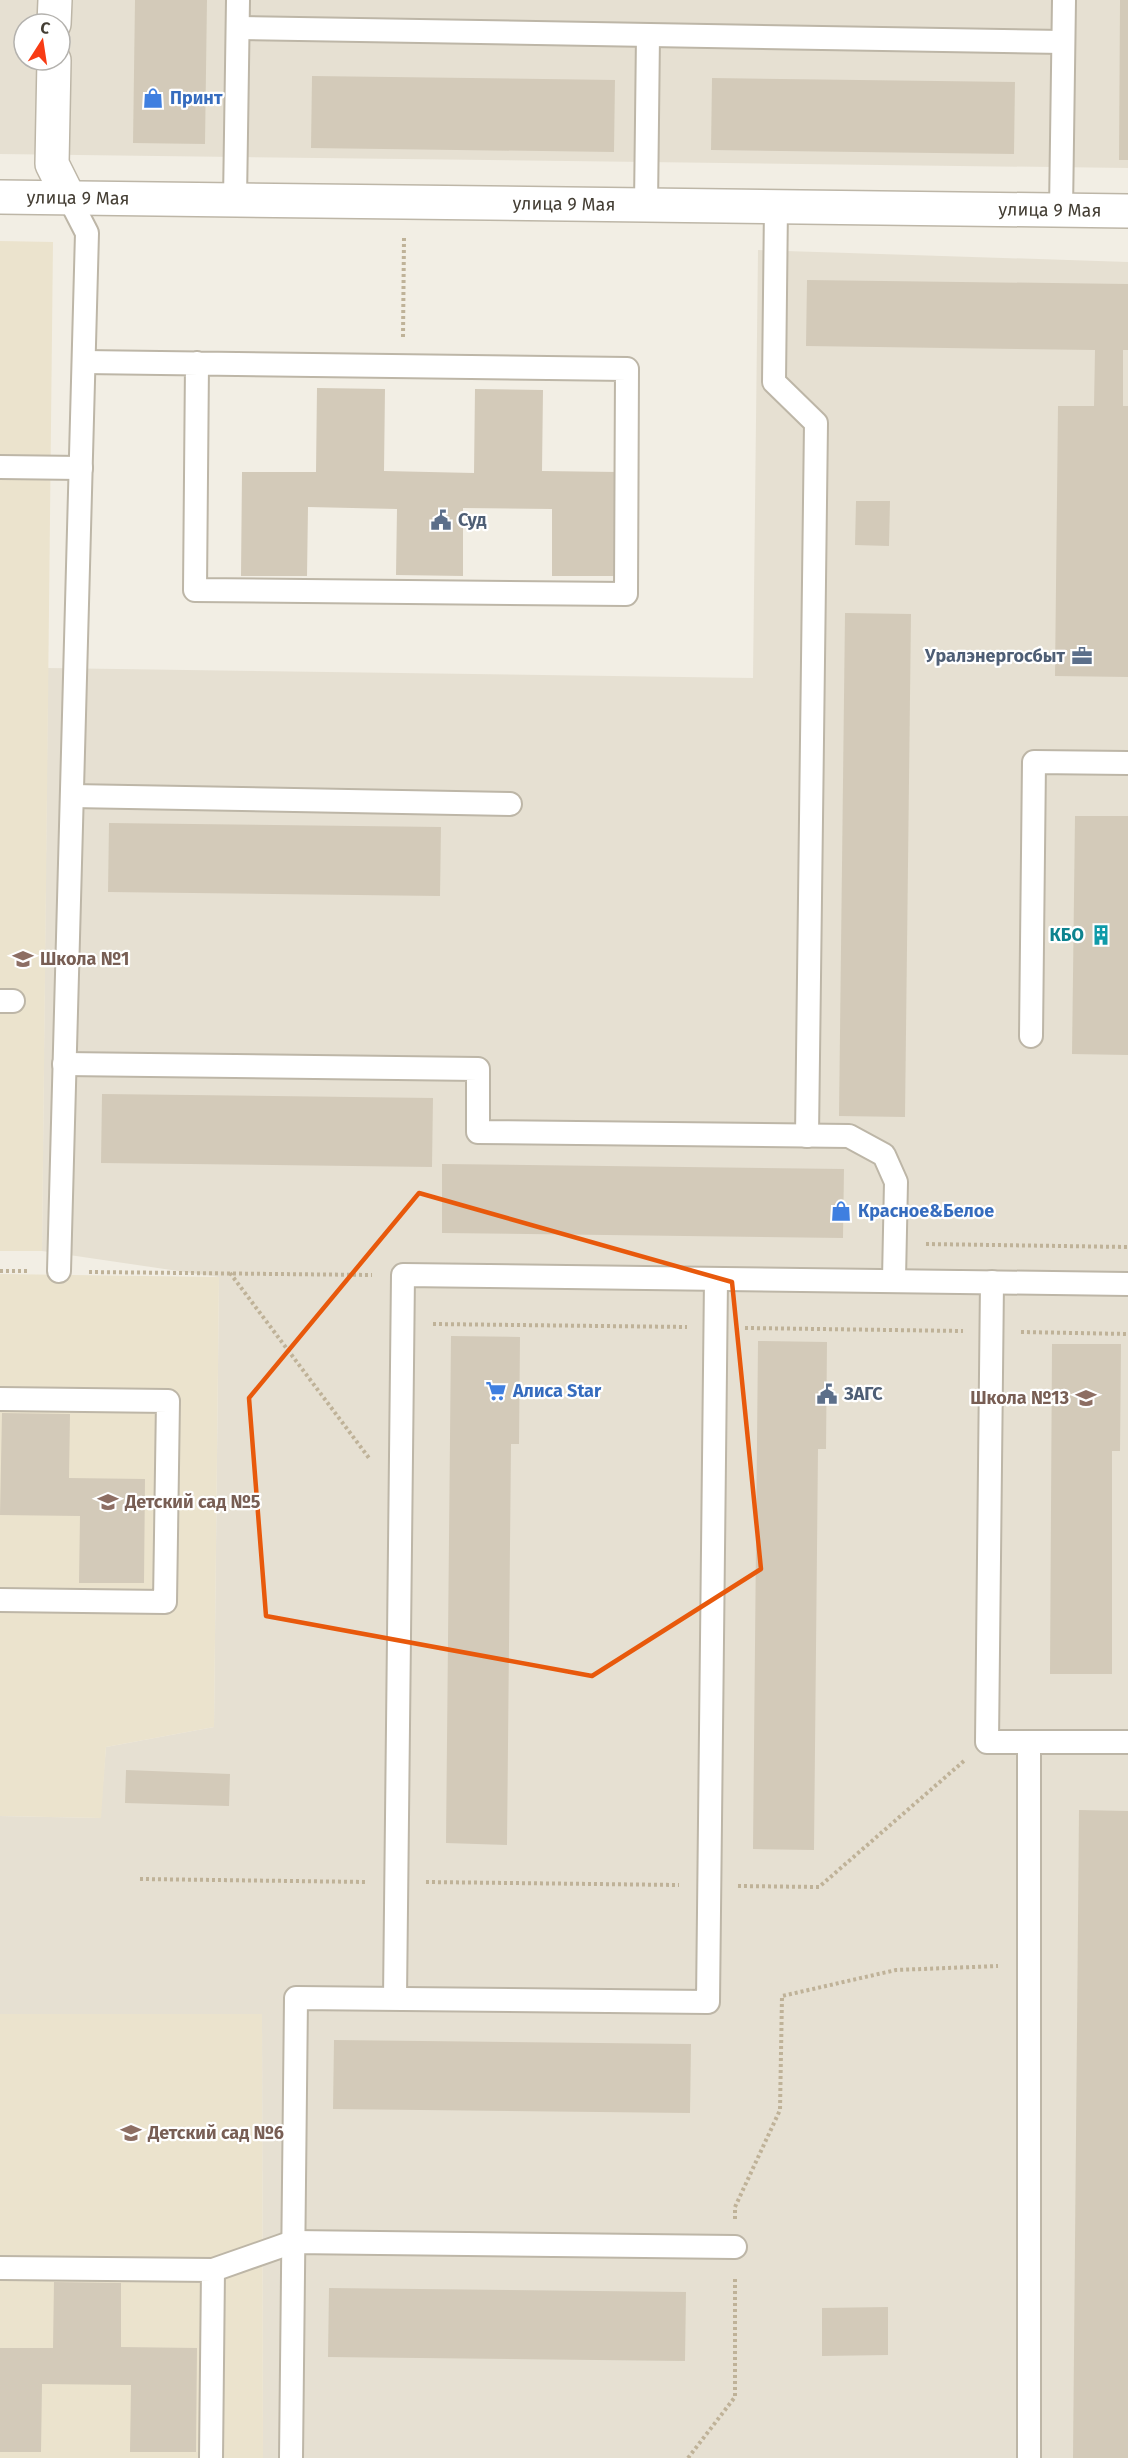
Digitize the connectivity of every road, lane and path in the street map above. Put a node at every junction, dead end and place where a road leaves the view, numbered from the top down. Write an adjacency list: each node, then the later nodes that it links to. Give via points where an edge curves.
1 (238, 0): 3 (lane)
2 (1064, 0): 5 (lane)
3 (238, 28): 4 (lane); 9 (lane)
4 (648, 35): 5 (lane); 10 (lane)
5 (1063, 42): 12 (lane)
6 (54, 72): 8 (street, via 52,164)
7 (0, 197): 8 (street, улица 9 Мая)
8 (69, 198): 9 (street, улица 9 Мая); 15 (lane, via 87,233)
9 (235, 200): 10 (street, улица 9 Мая)
10 (646, 205): 11 (street, улица 9 Мая)
11 (776, 206): 12 (street, улица 9 Мая); 25 (lane, via 774,382 816,423)
12 (1061, 210): 13 (street, улица 9 Мая)
13 (1128, 210)
14 (404, 238): 17 (path)
15 (84, 362): 16 (lane); 19 (lane)
16 (197, 363): 17 (lane); 17 (lane, via 195,590 626,594 627,369)
17 (403, 366)
18 (0, 467): 19 (lane)
19 (81, 468): 21 (lane)
20 (1128, 763): 23 (lane, via 1034,762)
21 (72, 796): 22 (lane); 24 (lane)
22 (510, 804)
23 (1032, 1036)
24 (64, 1064): 25 (lane, via 478,1069 478,1132); 29 (lane)
25 (807, 1136): 26 (lane, via 849,1136 884,1155 896,1182)
26 (895, 1244): 27 (path); 33 (lane)
27 (1128, 1247)
28 (0, 1270): 29 (path)
29 (59, 1271): 30 (path)
30 (230, 1273): 31 (path); 41 (path)
31 (403, 1275): 32 (lane); 36 (lane)
32 (716, 1279): 33 (lane); 37 (lane)
33 (894, 1279): 34 (lane)
34 (992, 1282): 35 (lane); 38 (lane)
35 (1128, 1284)
36 (402, 1323): 37 (path); 41 (lane)
37 (715, 1328): 38 (path); 48 (lane)
38 (991, 1332): 39 (path); 43 (lane)
39 (1128, 1334)
40 (0, 1399): 42 (lane, via 168,1401 165,1602)
41 (400, 1500): 47 (lane)
42 (0, 1600)
43 (987, 1742): 44 (lane); 48 (path, via 819,1887)
44 (1029, 1742): 45 (lane); 49 (lane)
45 (1128, 1742)
46 (140, 1879): 47 (path)
47 (396, 1882): 48 (path); 50 (lane)
48 (709, 1886): 50 (lane, via 708,2002)
49 (1029, 1965): 52 (path, via 896,1970 782,1996 780,2110 735,2207); 58 (lane)
50 (395, 1998): 51 (lane, via 296,1998)
51 (293, 2242): 52 (lane); 54 (lane); 56 (lane)
52 (735, 2247): 57 (path, via 735,2397)
53 (0, 2268): 54 (lane)
54 (213, 2270): 55 (lane)
55 (211, 2458)
56 (291, 2458)
57 (688, 2458)
58 (1029, 2458)

